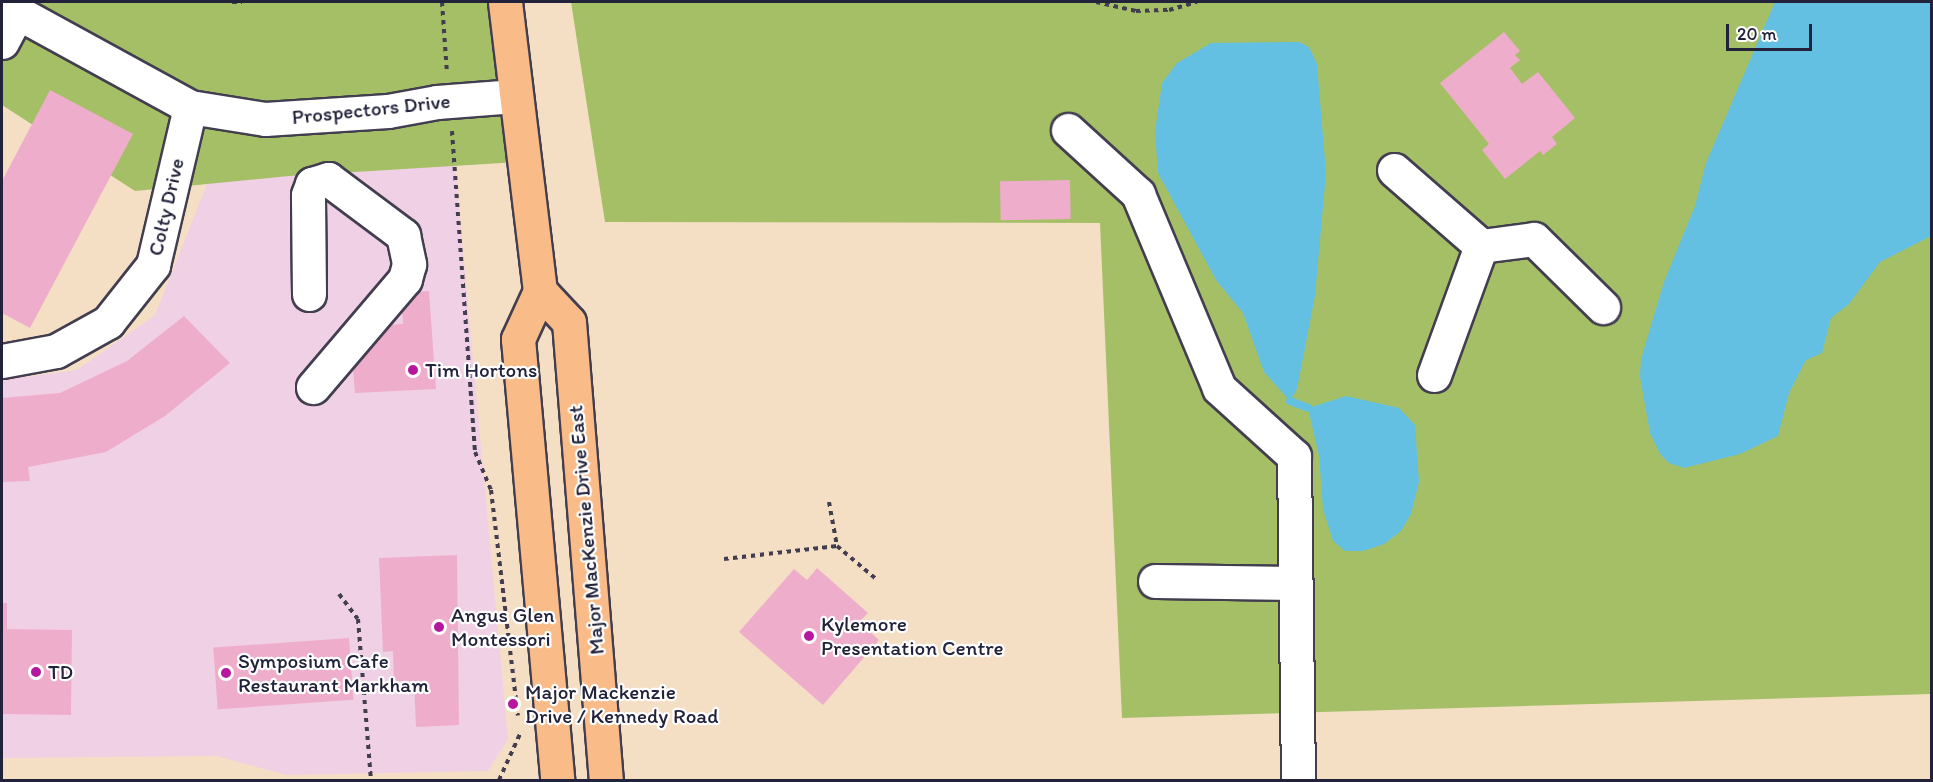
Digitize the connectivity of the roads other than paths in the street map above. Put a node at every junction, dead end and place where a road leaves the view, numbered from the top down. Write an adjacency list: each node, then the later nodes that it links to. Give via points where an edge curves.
1 (505, 2): 3 (main road)
2 (7, 20): 4 (street, Prospectors Drive)
3 (515, 96): 4 (street, Prospectors Drive, via 388,111 264,119); 8 (main road)
4 (190, 107): 11 (street, Colty Drive, via 153,265 108,322 56,351)
5 (1068, 130): 15 (street, via 1138,194 1219,388 1294,456)
6 (1394, 170): 7 (street)
7 (1481, 246): 10 (street, via 1534,239); 12 (street)
8 (540, 291): 16 (main road, via 518,339); 17 (main road, Major MacKenzie Drive East, via 569,322)
9 (309, 294): 13 (street, via 308,195 312,184 328,179 403,235 409,264 405,279)
10 (1603, 307)
11 (2, 362)
12 (1434, 375)
13 (313, 387)
14 (1155, 581): 15 (street)
15 (1295, 583): 18 (street)
16 (557, 780)
17 (606, 780)
18 (1298, 780)

